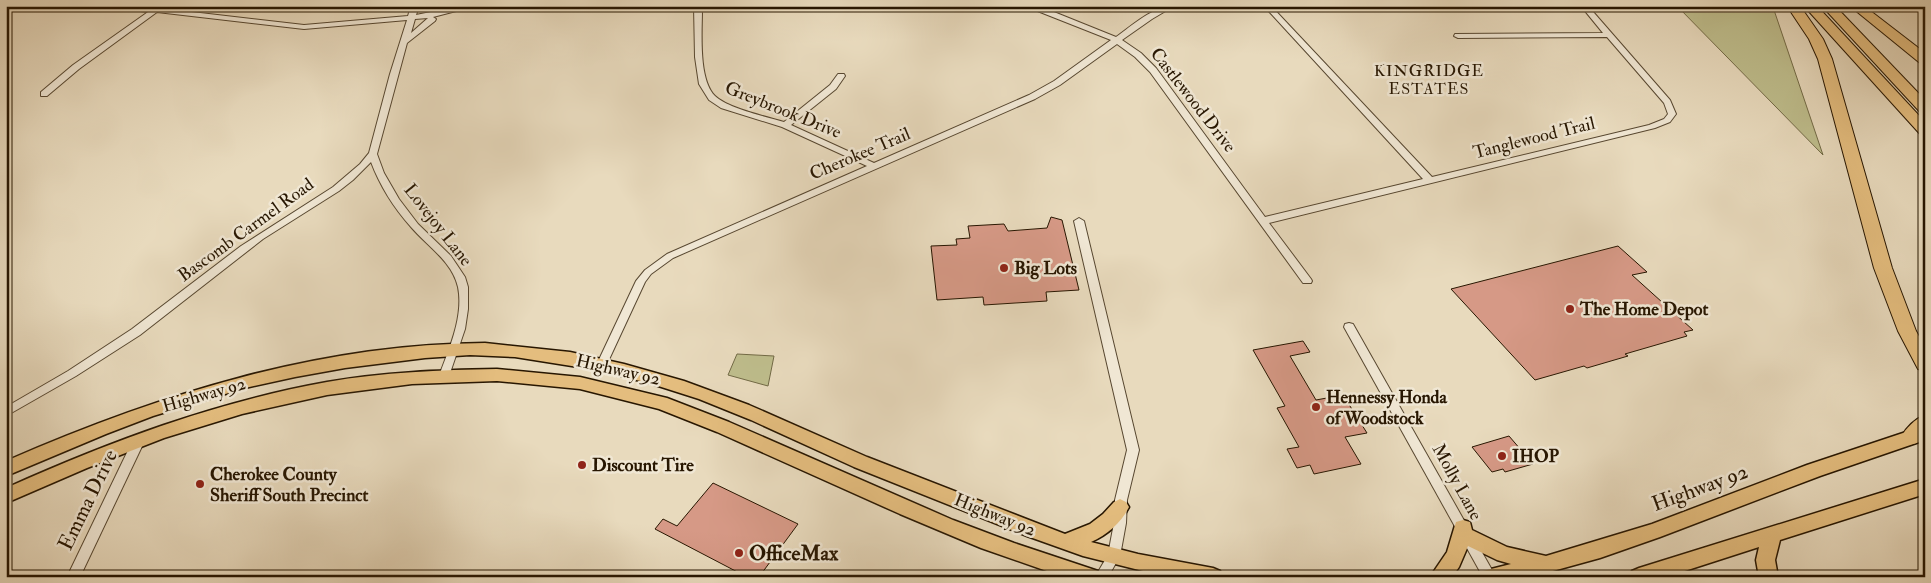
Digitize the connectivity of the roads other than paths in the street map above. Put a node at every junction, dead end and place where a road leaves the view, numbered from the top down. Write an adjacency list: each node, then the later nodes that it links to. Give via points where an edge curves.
1 (119, 6): 15 (street)
2 (415, 6): 16 (street)
3 (712, 6): 14 (street)
4 (1005, 6): 20 (street, Castlewood Drive, via 1036,8)
5 (1171, 6): 20 (street, Cherokee Trail)
6 (1267, 6): 31 (street)
7 (1584, 6): 18 (street, Tanglewood Trail)
8 (1793, 6): 37 (highway, via 1816,38 1825,59 1883,268 1907,331)
9 (1810, 6): 28 (highway)
10 (1828, 6): 26 (highway)
11 (1840, 6): 25 (highway)
12 (1856, 6): 22 (highway)
13 (459, 7): 16 (street); 17 (street)
14 (698, 7): 27 (street, Greybrook Drive, via 698,57 703,84 712,98 724,106)
15 (154, 11): 16 (street, via 290,27); 24 (street)
16 (412, 20): 17 (street); 21 (street)
17 (432, 20): 21 (street)
18 (1608, 35): 19 (street); 31 (street, Tanglewood Trail, via 1672,108 1670,118 1651,126)
19 (1458, 36)
20 (1117, 40): 30 (street, Cherokee Trail, via 1039,94); 33 (street, Castlewood Drive, via 1153,70)
21 (402, 46): 29 (street)
22 (1925, 60)
23 (841, 76): 27 (street, via 833,87)
24 (44, 94)
25 (1925, 94)
26 (1925, 109)
27 (785, 125): 30 (street, Greybrook Drive)
28 (1925, 131)
29 (373, 154): 36 (street, Lovejoy Lane, via 377,168 400,207 458,272 464,298); 40 (street, Bascomb Carmel Road, via 337,186 246,247 137,332)
30 (874, 166): 38 (street, Cherokee Trail, via 700,241 657,264 641,281)
31 (1430, 180): 33 (street, Tanglewood Trail)
32 (1079, 221): 47 (street, via 1132,442 1133,457)
33 (1263, 221): 34 (street, Castlewood Drive)
34 (1307, 281)
35 (1349, 327): 48 (street, Molly Lane)
36 (453, 350): 38 (main road, Highway 92, via 515,351); 39 (street, Lovejoy Lane); 44 (main road, Highway 92, via 345,361 229,387 112,424)
37 (1925, 364)
38 (601, 366): 50 (main road, Highway 92, via 672,383 727,403 835,451)
39 (444, 376): 43 (main road, Highway 92, via 374,382 303,394 224,412); 54 (main road, Highway 92, via 559,381 659,402 723,426 890,502 988,542)
40 (6, 412)
41 (1925, 422): 42 (highway)
42 (1918, 435): 52 (main road, Highway 92)
43 (139, 440): 46 (main road, Highway 92); 53 (street, Emma Drive)
44 (7, 468)
45 (1925, 486): 49 (main road)
46 (6, 496)
47 (1120, 507): 50 (main road, via 1095,531); 51 (street)
48 (1465, 532): 52 (main road, via 1504,554); 57 (main road, via 1458,552); 58 (street, Molly Lane)
49 (1774, 533): 59 (main road); 60 (main road, via 1766,550)
50 (1065, 542): 51 (main road, Highway 92)
51 (1114, 556): 55 (street); 56 (main road, Highway 92)
52 (1548, 565): 58 (main road, Highway 92)
53 (73, 577)
54 (1091, 577)
55 (1101, 577)
56 (1213, 577)
57 (1439, 577)
58 (1490, 577)
59 (1639, 577)
60 (1769, 577)

